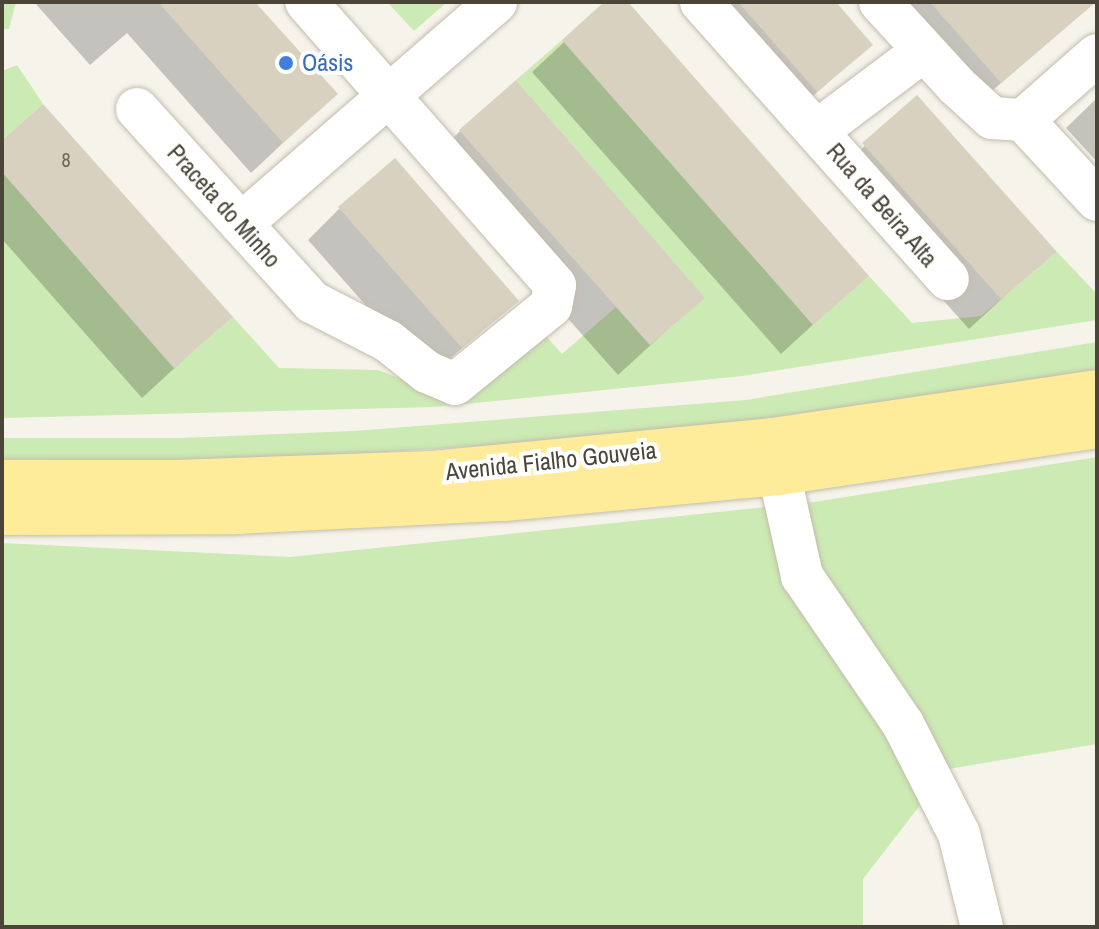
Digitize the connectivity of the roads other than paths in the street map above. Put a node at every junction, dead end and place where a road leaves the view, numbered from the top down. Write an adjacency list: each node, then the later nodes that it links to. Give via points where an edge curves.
1 (306, 2): 7 (street)
2 (496, 2): 7 (street)
3 (701, 2): 10 (street, Rua da Beira Alta)
4 (880, 2): 5 (street)
5 (922, 52): 9 (street, via 992,118); 10 (street, Rua da Beira Alta)
6 (1097, 55): 9 (street)
7 (387, 95): 12 (street); 12 (street, Praceta do Minho, via 555,285 551,306 455,384 427,372 376,334 312,302)
8 (137, 109): 12 (street, Praceta do Minho)
9 (1023, 120): 11 (street)
10 (817, 131): 13 (street, Rua da Beira Alta)
11 (1097, 200)
12 (241, 224)
13 (948, 279)
14 (1097, 392): 17 (main road, Avenida Fialho Gouveia, via 773,440 432,473)
15 (1097, 426): 16 (main road, Avenida Fialho Gouveia)
16 (779, 473): 18 (main road, Avenida Fialho Gouveia, via 504,499 235,512); 19 (street, via 802,576 910,738 959,834)
17 (2, 482)
18 (2, 513)
19 (982, 927)

